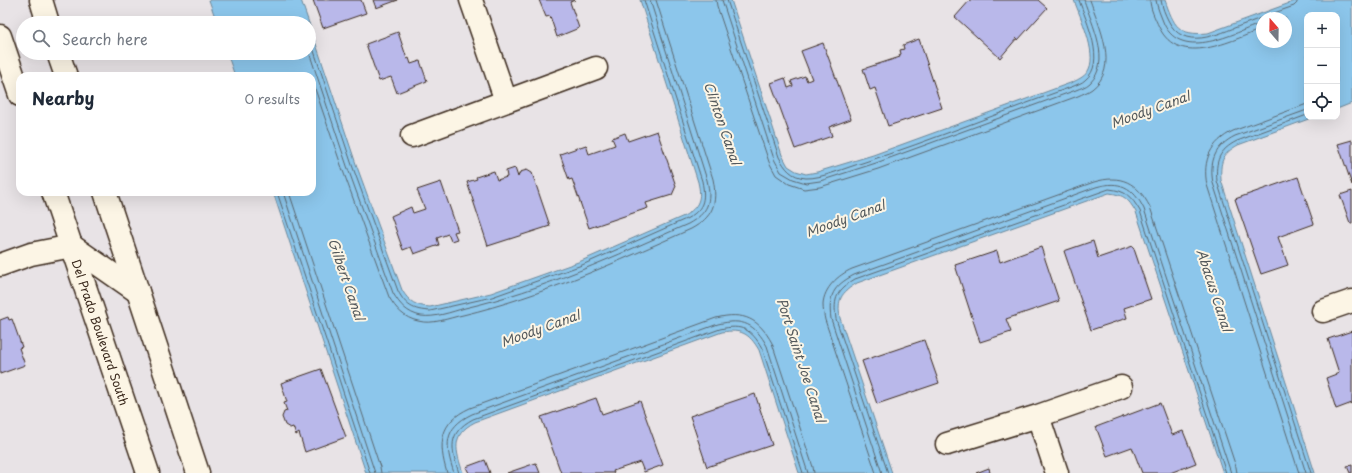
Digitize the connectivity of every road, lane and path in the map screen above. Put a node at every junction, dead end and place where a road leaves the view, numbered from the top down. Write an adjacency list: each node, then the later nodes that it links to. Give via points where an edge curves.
1 (41, 0): 3 (main road)
2 (471, 0): 9 (main road)
3 (46, 16)
4 (0, 36): 8 (main road)
5 (60, 60): 7 (main road)
6 (596, 68): 9 (main road)
7 (65, 72)
8 (16, 83)
9 (506, 101): 10 (main road)
10 (412, 136)
11 (54, 196): 13 (main road, Del Prado Boulevard South)
12 (106, 196): 15 (main road)
13 (72, 246): 14 (main road, via 31,254); 15 (main road); 21 (main road, Del Prado Boulevard South)
14 (0, 265)
15 (138, 292): 22 (main road)
16 (1352, 301): 17 (main road)
17 (1323, 311)
18 (1121, 387): 19 (main road)
19 (1038, 416): 20 (main road); 23 (main road)
20 (947, 444)
21 (148, 473)
22 (198, 473)
23 (1057, 473)

